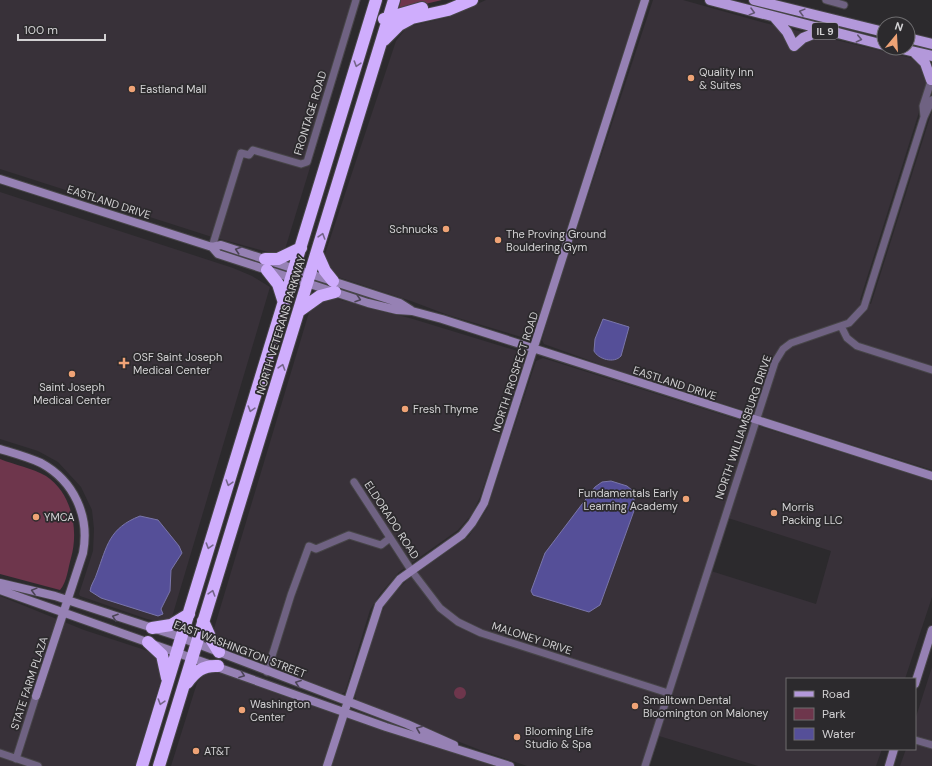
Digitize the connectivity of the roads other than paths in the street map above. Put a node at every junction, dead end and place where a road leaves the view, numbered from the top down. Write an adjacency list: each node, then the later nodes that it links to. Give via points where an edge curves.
1 (356, 0): 27 (street, FRONTAGE ROAD, via 307,162 301,164 253,150 249,155 241,152)
2 (376, 0): 15 (highway, NORTH VETERANS PARKWAY)
3 (394, 0): 11 (highway, NORTH VETERANS PARKWAY)
4 (452, 0): 11 (highway)
5 (472, 0): 18 (highway, via 448,10 405,22 392,31)
6 (645, 0): 37 (main road, NORTH PROSPECT ROAD)
7 (710, 0): 12 (main road, IL 9, one-way to 12)
8 (754, 0): 14 (main road, IL 9, one-way to 8)
9 (826, 0): 10 (street)
10 (844, 5)
11 (390, 16): 15 (highway, via 379,21); 18 (highway, NORTH VETERANS PARKWAY)
12 (775, 18): 13 (main road, IL 9); 13 (main road, via 787,32 794,46 803,38)
13 (823, 30): 17 (main road, IL 9, one-way to 17)
14 (876, 30)
15 (365, 36): 28 (highway, NORTH VETERANS PARKWAY, one-way to 28)
16 (916, 40): 19 (main road)
17 (876, 43)
18 (381, 44): 29 (highway, NORTH VETERANS PARKWAY, one-way to 18)
19 (932, 44)
20 (916, 52): 22 (main road)
21 (916, 54): 23 (main road, via 925,63)
22 (932, 56)
23 (932, 79): 25 (street, via 923,106)
24 (932, 100): 25 (street, NORTH WILLIAMSBURG DRIVE)
25 (924, 117): 36 (street, NORTH WILLIAMSBURG DRIVE, via 866,304 854,319)
26 (0, 179): 27 (main road, EASTLAND DRIVE)
27 (212, 247): 30 (main road, EASTLAND DRIVE, via 218,254)
28 (301, 248): 30 (highway); 31 (highway, NORTH VETERANS PARKWAY)
29 (317, 253): 32 (highway, NORTH VETERANS PARKWAY); 33 (highway, via 324,271)
30 (266, 264): 31 (main road, EASTLAND DRIVE); 34 (highway, via 278,284)
31 (293, 273): 32 (main road, EASTLAND DRIVE); 34 (highway, NORTH VETERANS PARKWAY)
32 (309, 278): 33 (main road, EASTLAND DRIVE); 35 (highway, NORTH VETERANS PARKWAY)
33 (334, 286): 35 (highway); 37 (main road, EASTLAND DRIVE, via 400,303 412,311)
34 (284, 303): 49 (highway, NORTH VETERANS PARKWAY, one-way to 49)
35 (299, 311): 50 (highway, NORTH VETERANS PARKWAY, one-way to 35)
36 (841, 326): 38 (street, via 847,338 857,346); 39 (street, NORTH WILLIAMSBURG DRIVE, via 798,340 783,349 775,362)
37 (534, 348): 39 (main road, EASTLAND DRIVE); 44 (main road, NORTH PROSPECT ROAD, via 481,510 456,540)
38 (932, 370)
39 (755, 420): 41 (main road, EASTLAND DRIVE); 64 (street, NORTH WILLIAMSBURG DRIVE)
40 (0, 449): 47 (main road, STATE FARM PLAZA, via 51,469 68,486 80,505 84,547)
41 (932, 476)
42 (354, 482): 43 (street, ELDORADO ROAD)
43 (390, 538): 44 (street, ELDORADO ROAD); 60 (street, via 381,545 349,535 316,549 309,546)
44 (411, 570): 64 (street, MALONEY DRIVE, via 442,610 458,622 482,633); 66 (main road, NORTH PROSPECT ROAD, via 391,588 379,605)
45 (0, 583): 47 (main road, EAST WASHINGTON STREET, one-way to 45)
46 (0, 590): 48 (main road, EAST WASHINGTON STREET)
47 (67, 601): 48 (main road, STATE FARM PLAZA); 51 (main road, EAST WASHINGTON STREET, one-way to 47)
48 (64, 614): 54 (main road, EAST WASHINGTON STREET); 65 (main road, STATE FARM PLAZA)
49 (189, 614): 51 (highway, via 171,626); 53 (highway, NORTH VETERANS PARKWAY)
50 (204, 621): 55 (highway, NORTH VETERANS PARKWAY); 57 (highway)
51 (152, 628): 53 (main road, EAST WASHINGTON STREET)
52 (932, 630): 61 (main road)
53 (181, 637): 55 (main road, EAST WASHINGTON STREET); 56 (highway, NORTH VETERANS PARKWAY)
54 (148, 642): 56 (main road, EAST WASHINGTON STREET); 62 (highway, via 162,655)
55 (196, 643): 57 (main road, EAST WASHINGTON STREET); 58 (highway, NORTH VETERANS PARKWAY)
56 (177, 652): 58 (main road, EAST WASHINGTON STREET); 62 (highway, NORTH VETERANS PARKWAY)
57 (219, 652): 60 (main road, EAST WASHINGTON STREET)
58 (192, 657): 59 (main road, EAST WASHINGTON STREET); 63 (highway, NORTH VETERANS PARKWAY)
59 (218, 666): 63 (highway, via 202,668); 67 (main road, EAST WASHINGTON STREET, one-way to 67)
60 (267, 672): 66 (main road, EAST WASHINGTON STREET, one-way to 60)
61 (916, 681)
62 (167, 682): 75 (highway, NORTH VETERANS PARKWAY, one-way to 75)
63 (183, 687): 76 (highway, NORTH VETERANS PARKWAY)
64 (668, 693): 79 (street, NORTH WILLIAMSBURG DRIVE)
65 (36, 696): 73 (street, STATE FARM PLAZA)
66 (347, 702): 67 (main road, NORTH PROSPECT ROAD); 71 (main road, EAST WASHINGTON STREET, one-way to 66, via 437,736)
67 (344, 711): 71 (main road, EAST WASHINGTON STREET, via 412,736); 77 (main road, NORTH PROSPECT ROAD)
68 (916, 740): 69 (street)
69 (932, 745)
70 (894, 750): 80 (main road)
71 (467, 752): 78 (main road, EAST WASHINGTON STREET)
72 (0, 753): 73 (street)
73 (16, 758): 74 (street)
74 (38, 766)
75 (142, 766)
76 (159, 766)
77 (327, 766)
78 (510, 766)
79 (645, 766)
80 (889, 766)

